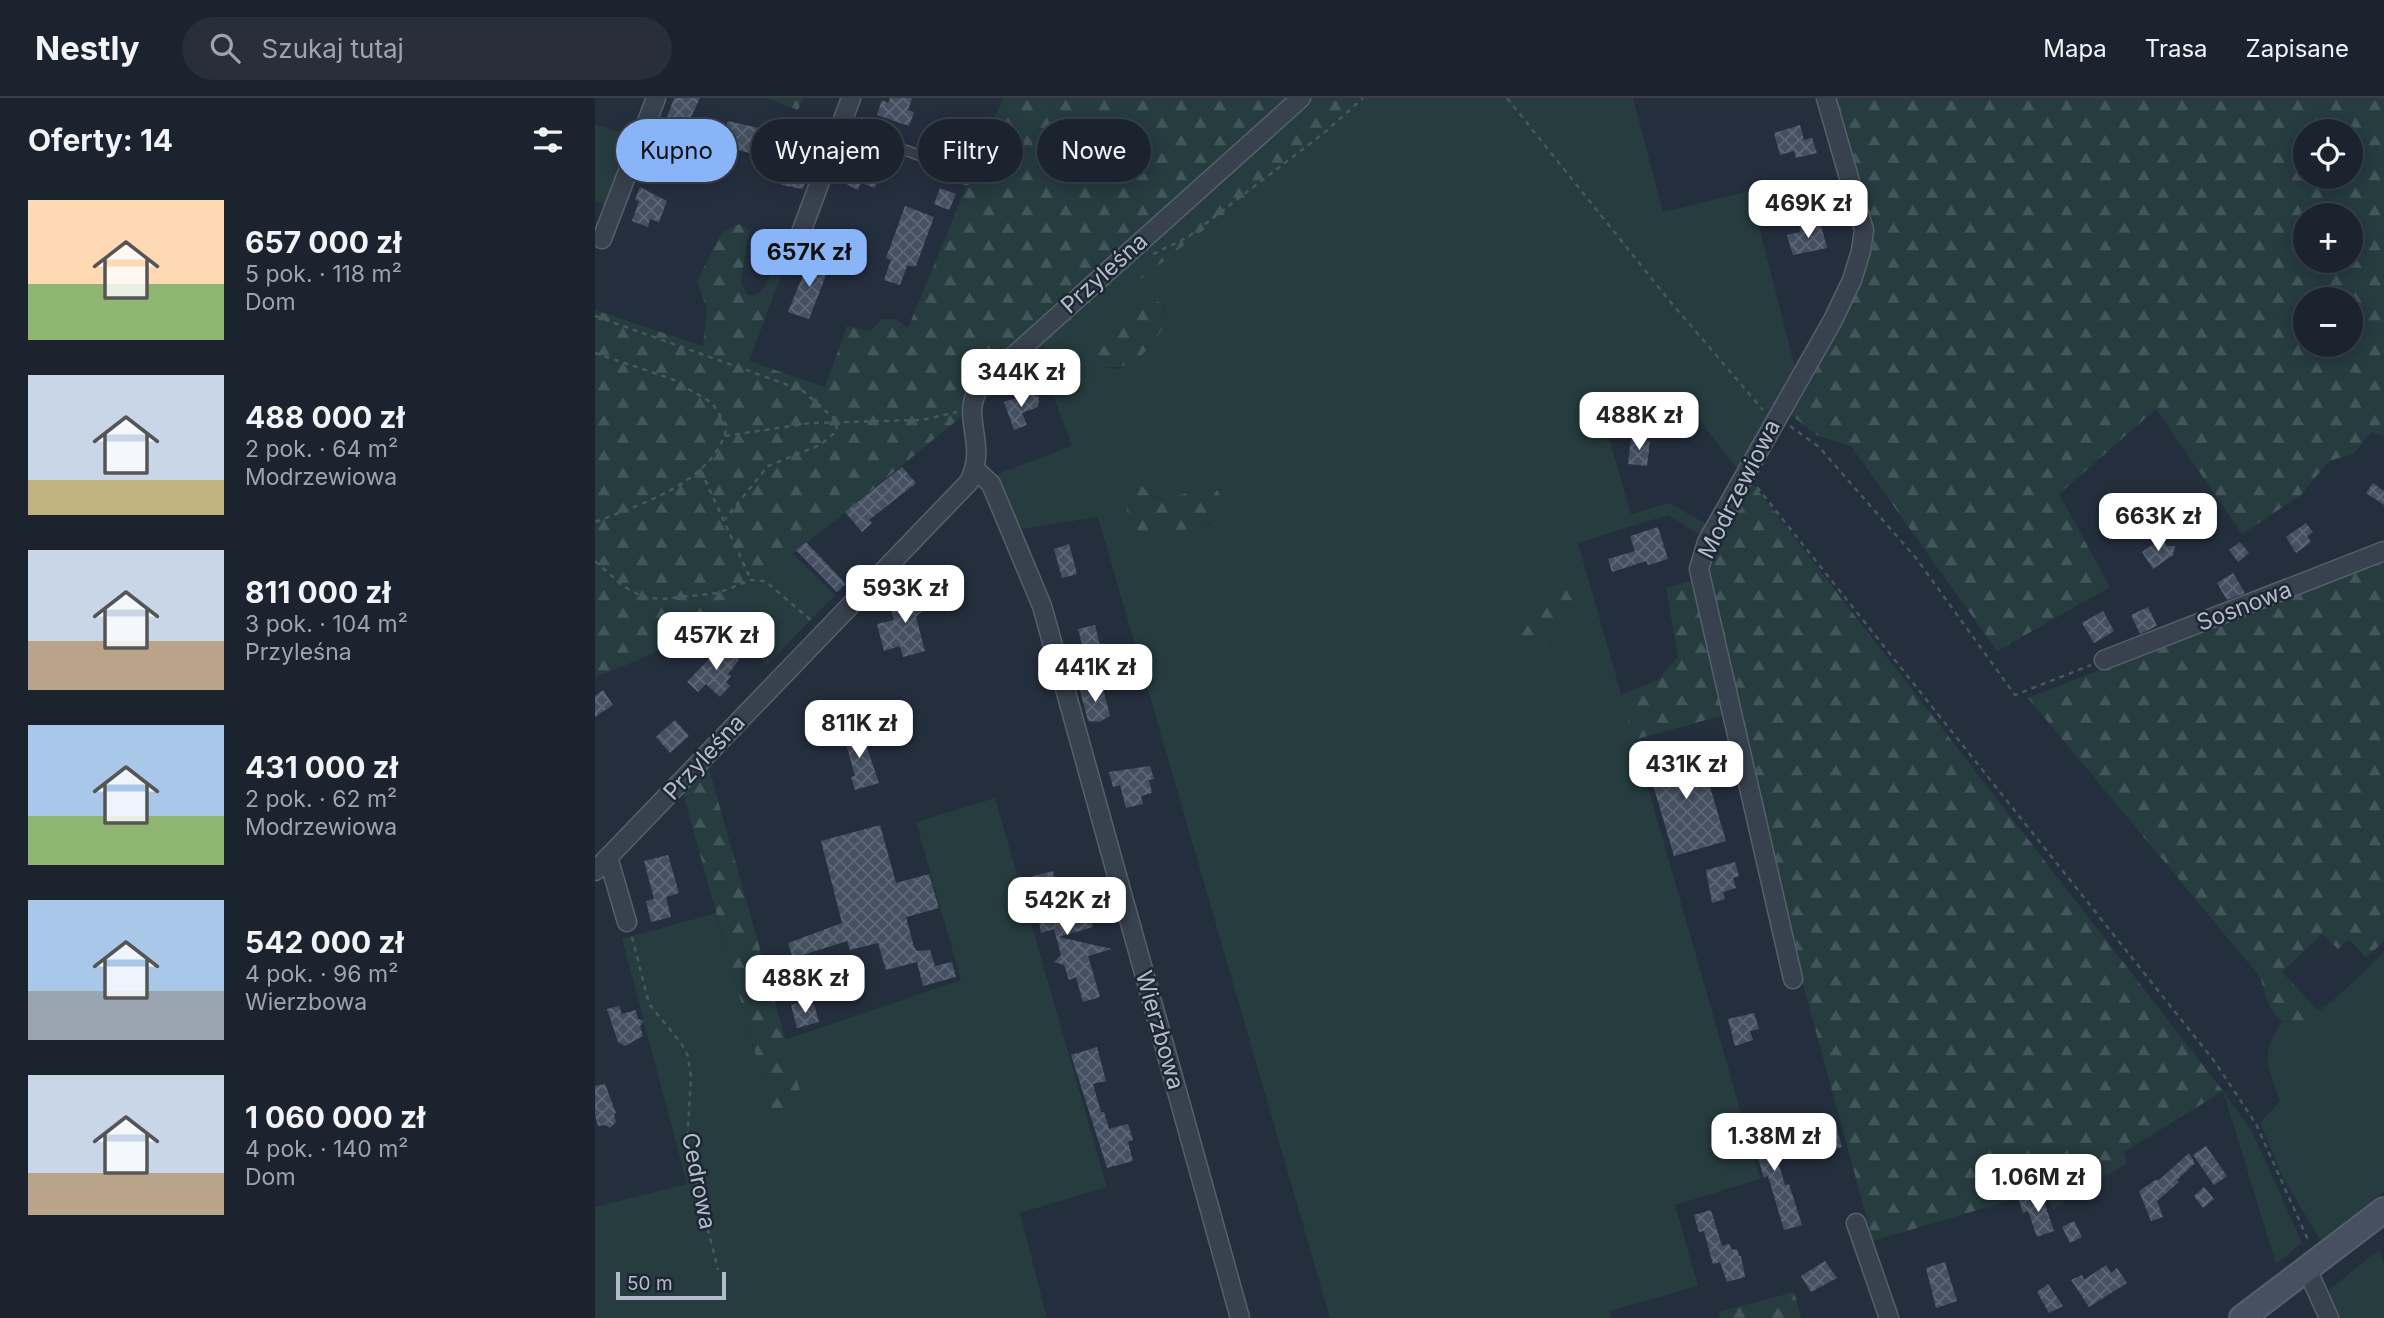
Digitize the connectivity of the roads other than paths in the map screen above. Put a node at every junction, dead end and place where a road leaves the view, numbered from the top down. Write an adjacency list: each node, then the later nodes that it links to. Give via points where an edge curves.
1 (656, 98): 8 (street)
2 (851, 98): 5 (street)
3 (1301, 98): 9 (street, Przyleśna, via 980,386 970,407 979,452)
4 (1826, 98): 15 (street, Modrzewiowa, via 1864,230 1861,251 1833,320 1707,542 1699,569)
5 (843, 119)
6 (820, 182): 7 (street)
7 (799, 238)
8 (602, 239)
9 (975, 470): 12 (street, Przyleśna, via 969,482); 19 (street, Wierzbowa, via 991,484 1042,606)
10 (2384, 551): 11 (street, Sosnowa)
11 (2104, 660)
12 (608, 857): 13 (street, Przyleśna); 14 (street)
13 (595, 871)
14 (627, 922)
15 (1793, 979)
16 (2384, 1210): 18 (main road)
17 (1856, 1223): 20 (street)
18 (2312, 1265): 21 (main road); 22 (street)
19 (1240, 1318)
20 (1889, 1318)
21 (2242, 1318)
22 (2329, 1318)

